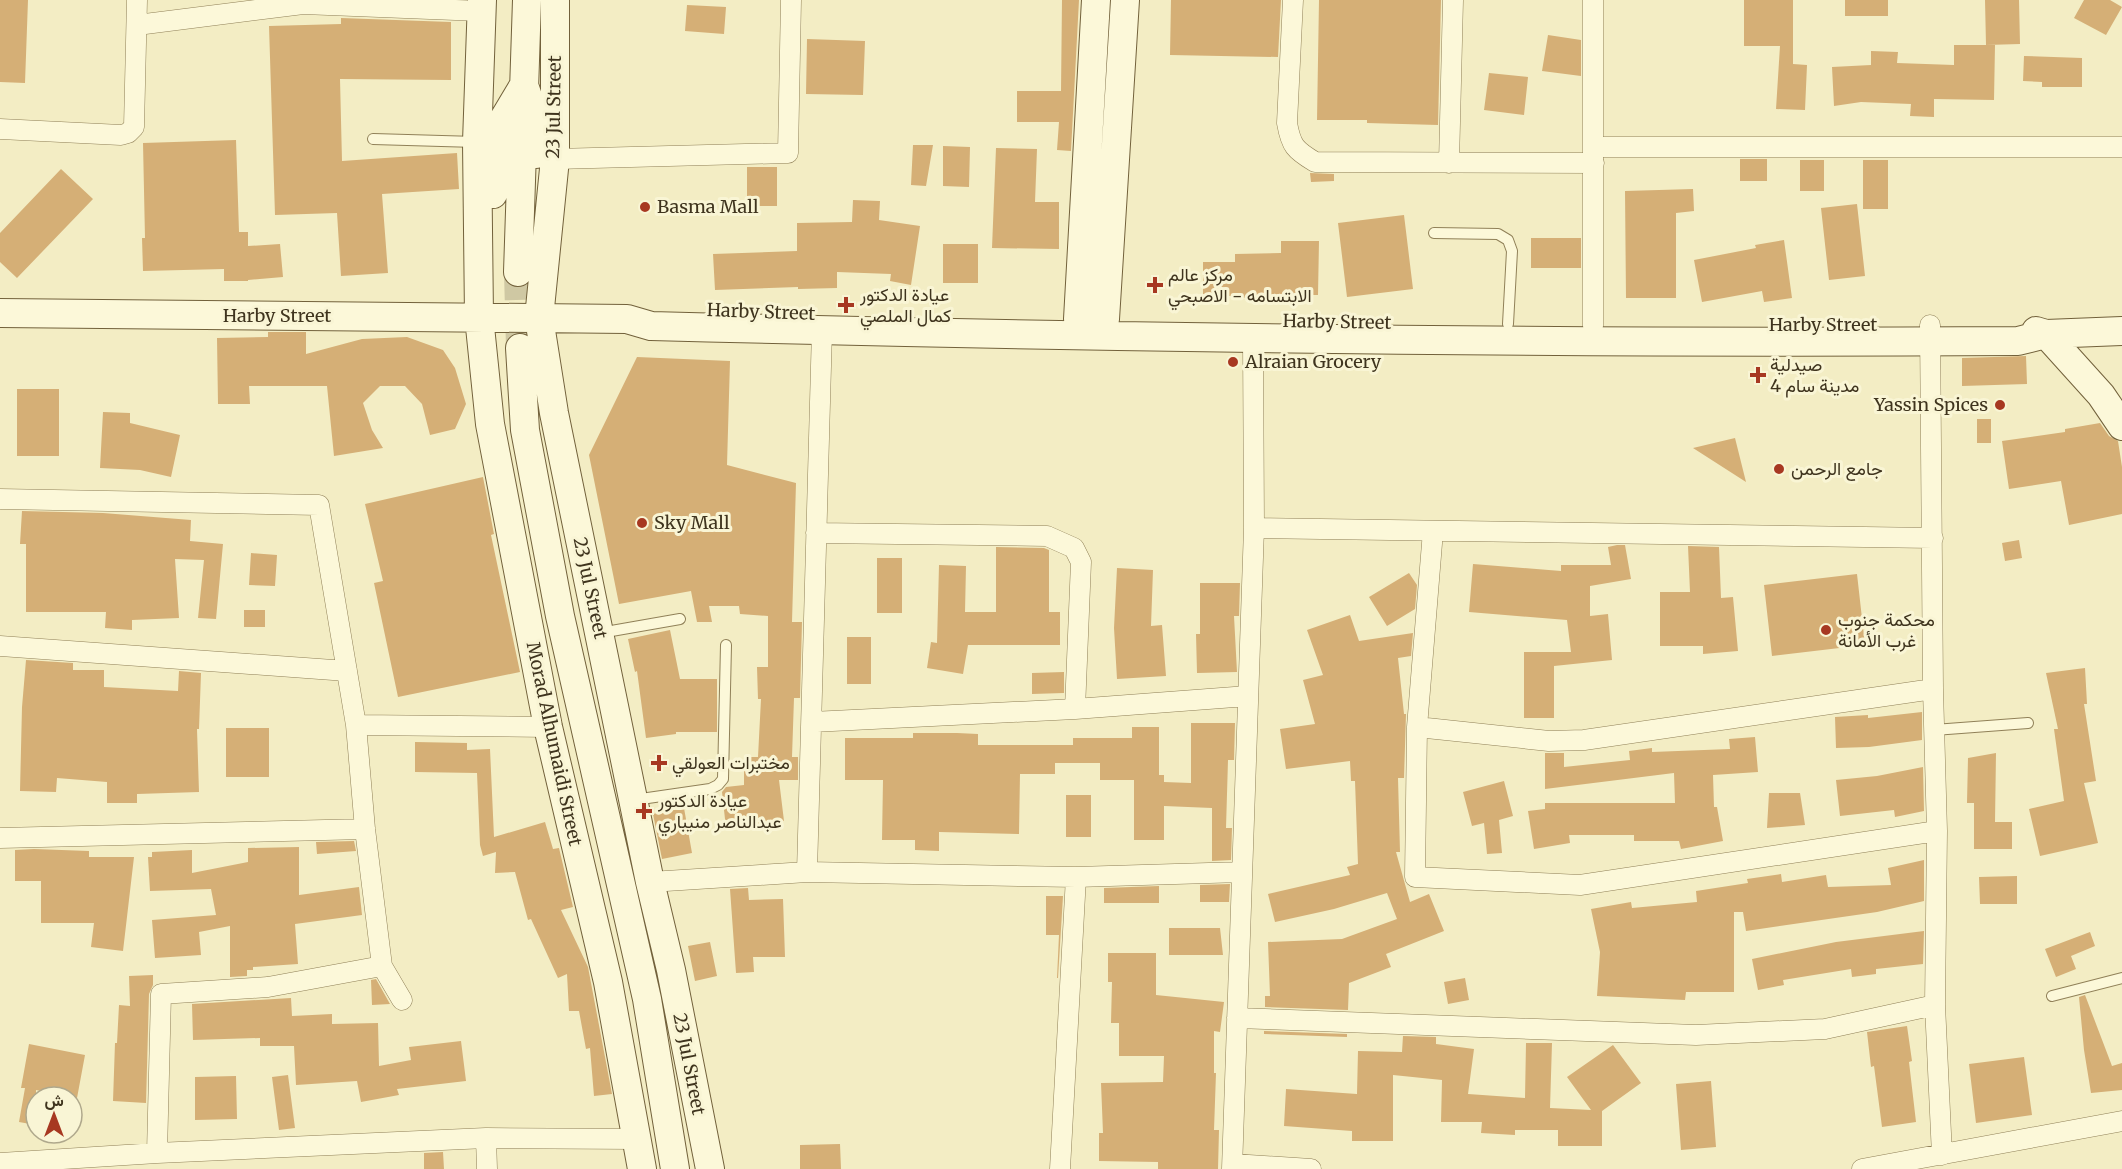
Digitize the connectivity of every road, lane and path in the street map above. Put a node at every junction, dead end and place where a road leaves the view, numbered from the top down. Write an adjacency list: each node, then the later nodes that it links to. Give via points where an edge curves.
1 (137, 0): 12 (street)
2 (527, 0): 13 (street)
3 (555, 0): 19 (street, 23 Jul Street)
4 (791, 0): 19 (street, via 788,153)
5 (1293, 0): 20 (street, via 1287,123 1290,142 1300,153 1315,162)
6 (1453, 0): 20 (street)
7 (1593, 0): 18 (street)
8 (303, 2): 9 (street); 12 (street)
9 (482, 5): 16 (street)
10 (1096, 7): 11 (street); 29 (street)
11 (1125, 7): 29 (street)
12 (137, 25): 14 (street, via 134,127 128,133)
13 (524, 85): 22 (street, via 502,122 492,217); 23 (street, via 538,126 533,234); 24 (street)
14 (0, 129)
15 (373, 139): 16 (lane)
16 (477, 142): 22 (street)
17 (2122, 147): 18 (street)
18 (1594, 155): 20 (street); 31 (street)
19 (555, 159): 23 (street, 23 Jul Street)
20 (1449, 163)
21 (1434, 233): 30 (lane, via 1498,234 1508,240 1512,251)
22 (478, 252): 26 (street)
23 (545, 262): 27 (street, 23 Jul Street)
24 (518, 272)
25 (0, 314): 26 (street, Harby Street)
26 (479, 317): 27 (street, Harby Street); 39 (street, Morad Alhumaidi Street)
27 (539, 318): 28 (street, Harby Street); 38 (street, 23 Jul Street)
28 (627, 319): 29 (street, Harby Street, via 653,309); 32 (street, Harby Street, via 651,326)
29 (1091, 319): 30 (street, Harby Street)
30 (1508, 324): 31 (street, Harby Street)
31 (1593, 326): 34 (street, Harby Street)
32 (822, 330): 36 (street, Harby Street); 44 (street)
33 (2122, 332): 35 (street, Harby Street)
34 (1930, 333): 35 (street, Harby Street, via 2017,324); 36 (street, Harby Street, via 1573,342); 45 (street)
35 (2046, 334): 40 (street, via 2101,395)
36 (1253, 338): 42 (street)
37 (520, 348): 46 (street, via 525,430)
38 (554, 413): 46 (street, via 547,434 567,555); 48 (street, 23 Jul Street)
39 (490, 424): 46 (street, via 507,449 527,561); 59 (street, Morad Alhumaidi Street)
40 (2122, 426)
41 (0, 499): 51 (street, via 319,505)
42 (1254, 528): 43 (street); 53 (street)
43 (1433, 531): 45 (street); 58 (street)
44 (816, 533): 54 (street, via 1047,536 1074,548 1081,562); 55 (street)
45 (1933, 538): 52 (street)
46 (560, 616): 83 (street, via 647,999)
47 (680, 619): 48 (lane)
48 (600, 633): 61 (street, 23 Jul Street)
49 (0, 645): 51 (street)
50 (726, 645): 61 (lane, via 723,779 710,789)
51 (347, 671): 57 (street)
52 (1933, 688): 58 (street, via 1584,740 1549,741); 60 (street)
53 (1248, 696): 54 (street); 66 (street)
54 (1075, 709): 55 (street)
55 (812, 722): 65 (street)
56 (2028, 723): 60 (lane)
57 (356, 725): 59 (street); 62 (street)
58 (1417, 726): 63 (street, via 1415,877 1580,885)
59 (548, 727): 78 (street, Morad Alhumaidi Street, via 608,982)
60 (1934, 730): 63 (street)
61 (634, 801): 68 (street, 23 Jul Street)
62 (365, 829): 64 (street); 69 (street)
63 (1937, 831): 74 (street)
64 (0, 838)
65 (807, 872): 67 (street); 68 (street)
66 (1242, 872): 67 (street); 75 (street)
67 (1076, 877): 87 (street)
68 (650, 882): 73 (street, 23 Jul Street)
69 (382, 966): 72 (street); 79 (street, via 268,987 161,994)
70 (2122, 978): 71 (lane)
71 (2052, 996)
72 (402, 1000)
73 (678, 1005): 83 (street, via 673,1022 674,1044 687,1126); 86 (street, 23 Jul Street)
74 (1935, 1005): 75 (street, via 1826,1029 1696,1035); 80 (street)
75 (1237, 1018): 82 (street)
76 (2122, 1121): 80 (street)
77 (486, 1138): 78 (street); 79 (street); 84 (street)
78 (637, 1139): 85 (street, Morad Alhumaidi Street)
79 (157, 1153): 81 (street)
80 (1942, 1155): 89 (street)
81 (0, 1163)
82 (1232, 1166): 88 (street)
83 (675, 1167)
84 (487, 1169)
85 (642, 1169)
86 (710, 1169)
87 (1060, 1169)
88 (1311, 1169)
89 (1862, 1169)

